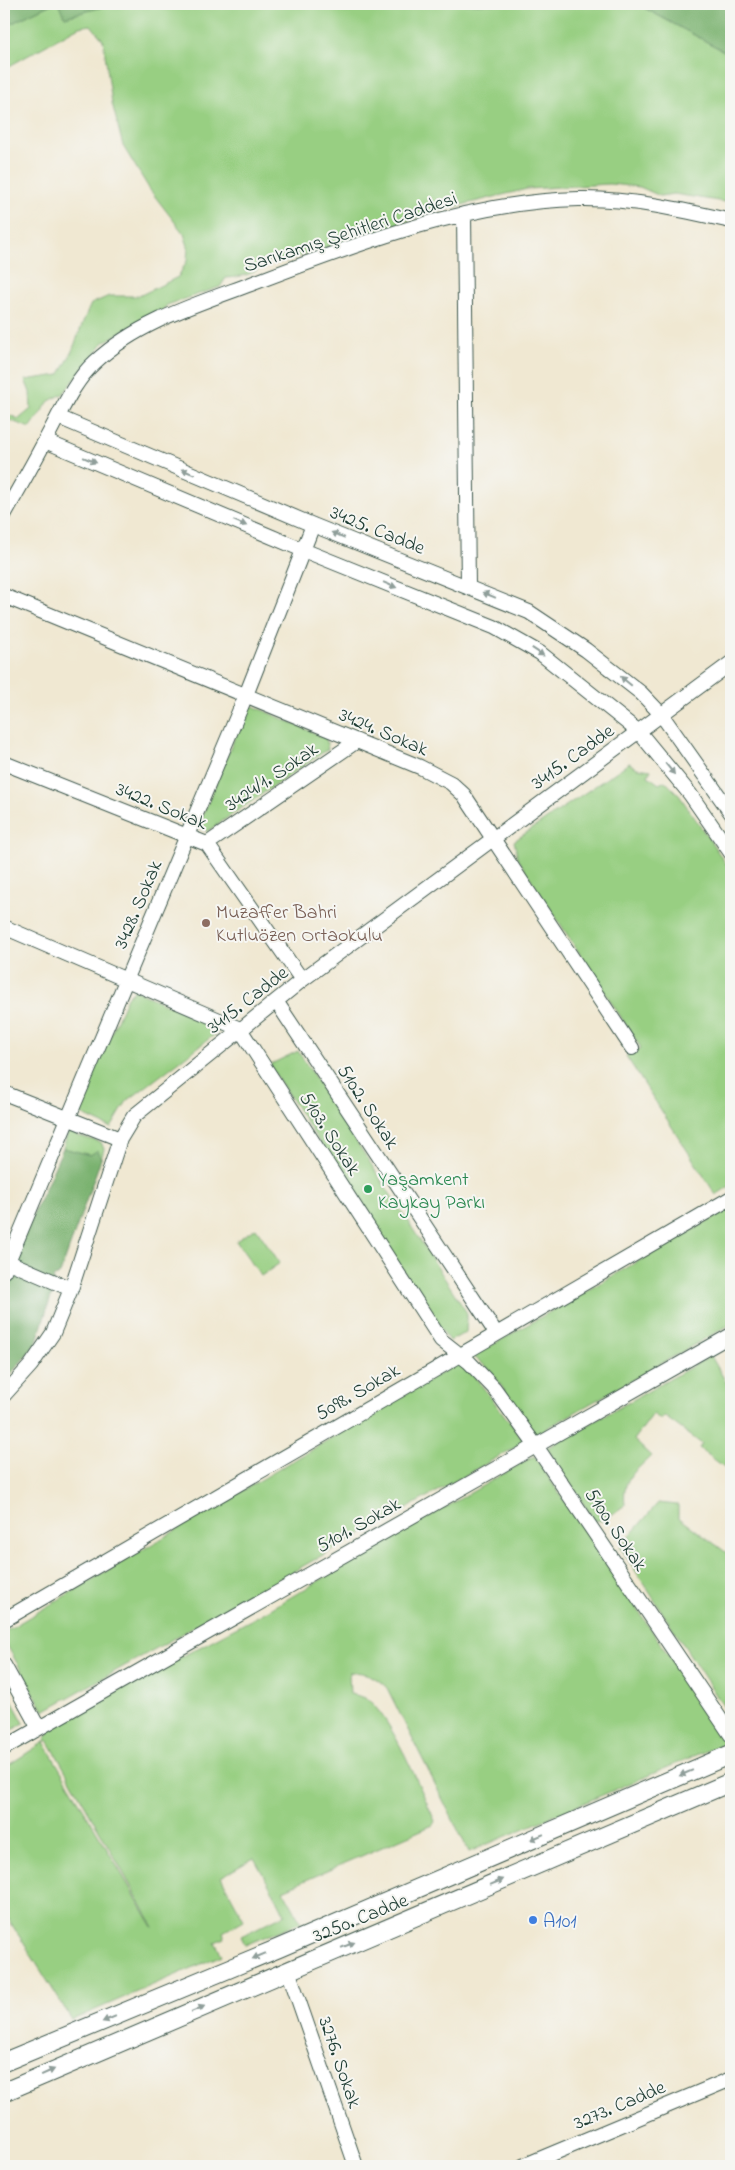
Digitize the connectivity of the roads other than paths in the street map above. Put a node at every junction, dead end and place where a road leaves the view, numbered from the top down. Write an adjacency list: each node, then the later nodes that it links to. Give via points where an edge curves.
1 (464, 214): 2 (street, Sarıkamış Şehitleri Caddesi, via 581,199 637,204); 3 (street, Sarıkamış Şehitleri Caddesi, via 291,269 202,302 127,336 93,364); 8 (street)
2 (731, 221)
3 (58, 417): 4 (street, Sarıkamış Şehitleri Caddesi); 6 (street, 3425. Cadde, one-way to 3)
4 (45, 441): 5 (street, Sarıkamış Şehitleri Caddesi); 7 (street, one-way to 7)
5 (4, 515)
6 (313, 525): 7 (street, 3428. Sokak); 8 (street, 3425. Cadde, one-way to 6)
7 (303, 550): 11 (street, 3428. Sokak); 13 (street, one-way to 13, via 517,638)
8 (468, 586): 12 (street, 3425. Cadde, one-way to 8, via 620,676 552,626 529,612)
9 (4, 596): 11 (street, 3424. Sokak)
10 (731, 662): 12 (street, 3415. Cadde)
11 (246, 695): 14 (street, 3424. Sokak); 17 (street, 3428. Sokak)
12 (661, 714): 13 (street, 3415. Cadde); 16 (street, 3425. Cadde)
13 (639, 732): 18 (street, 3415. Cadde); 20 (street, one-way to 20, via 681,782)
14 (357, 741): 18 (street, 3424. Sokak, via 451,783 464,795); 19 (street, 3424/1. Sokak)
15 (4, 763): 17 (street, 3422. Sokak)
16 (731, 813)
17 (187, 836): 19 (street, 3422. Sokak); 22 (street, 3428. Sokak)
18 (494, 837): 23 (street, 3415. Cadde); 26 (street, 3424. Sokak)
19 (207, 844): 23 (street, 3422. Sokak)
20 (731, 853)
21 (4, 927): 22 (street)
22 (128, 980): 25 (street); 28 (street, 3428. Sokak)
23 (302, 980): 24 (street, 3415. Cadde)
24 (276, 1001): 25 (street, 3415. Cadde); 33 (street, 5102. Sokak)
25 (240, 1030): 29 (street, 3415. Cadde, via 134,1116); 35 (street, 5103. Sokak, via 441,1340)
26 (632, 1048)
27 (4, 1093): 28 (street)
28 (68, 1119): 29 (street); 31 (street, 3428. Sokak)
29 (120, 1140): 32 (street, 3415. Cadde)
30 (731, 1198): 33 (street, 5098. Sokak)
31 (5, 1264): 32 (street)
32 (71, 1289): 36 (street, 3415. Cadde, via 53,1333 31,1365)
33 (496, 1333): 35 (street, 5098. Sokak)
34 (731, 1335): 37 (street, 5101. Sokak)
35 (459, 1355): 37 (street, 5100. Sokak, via 483,1374); 38 (street, 5098. Sokak)
36 (4, 1395)
37 (536, 1446): 40 (street, 5101. Sokak); 41 (street, 5100. Sokak)
38 (4, 1620)
39 (4, 1665): 40 (street)
40 (38, 1727): 42 (street, 5101. Sokak)
41 (731, 1735)
42 (4, 1748)
43 (731, 1754): 45 (street, 3250. Cadde, one-way to 45)
44 (731, 1782): 46 (street, 3250. Cadde, one-way to 44)
45 (279, 1948): 46 (street); 47 (street, 3250. Cadde, one-way to 47)
46 (288, 1970): 49 (street, 3250. Cadde, one-way to 46); 50 (street, 3276. Sokak)
47 (4, 2062)
48 (731, 2079): 51 (street, 3273. Cadde)
49 (4, 2092)
50 (356, 2166)
51 (523, 2166)

